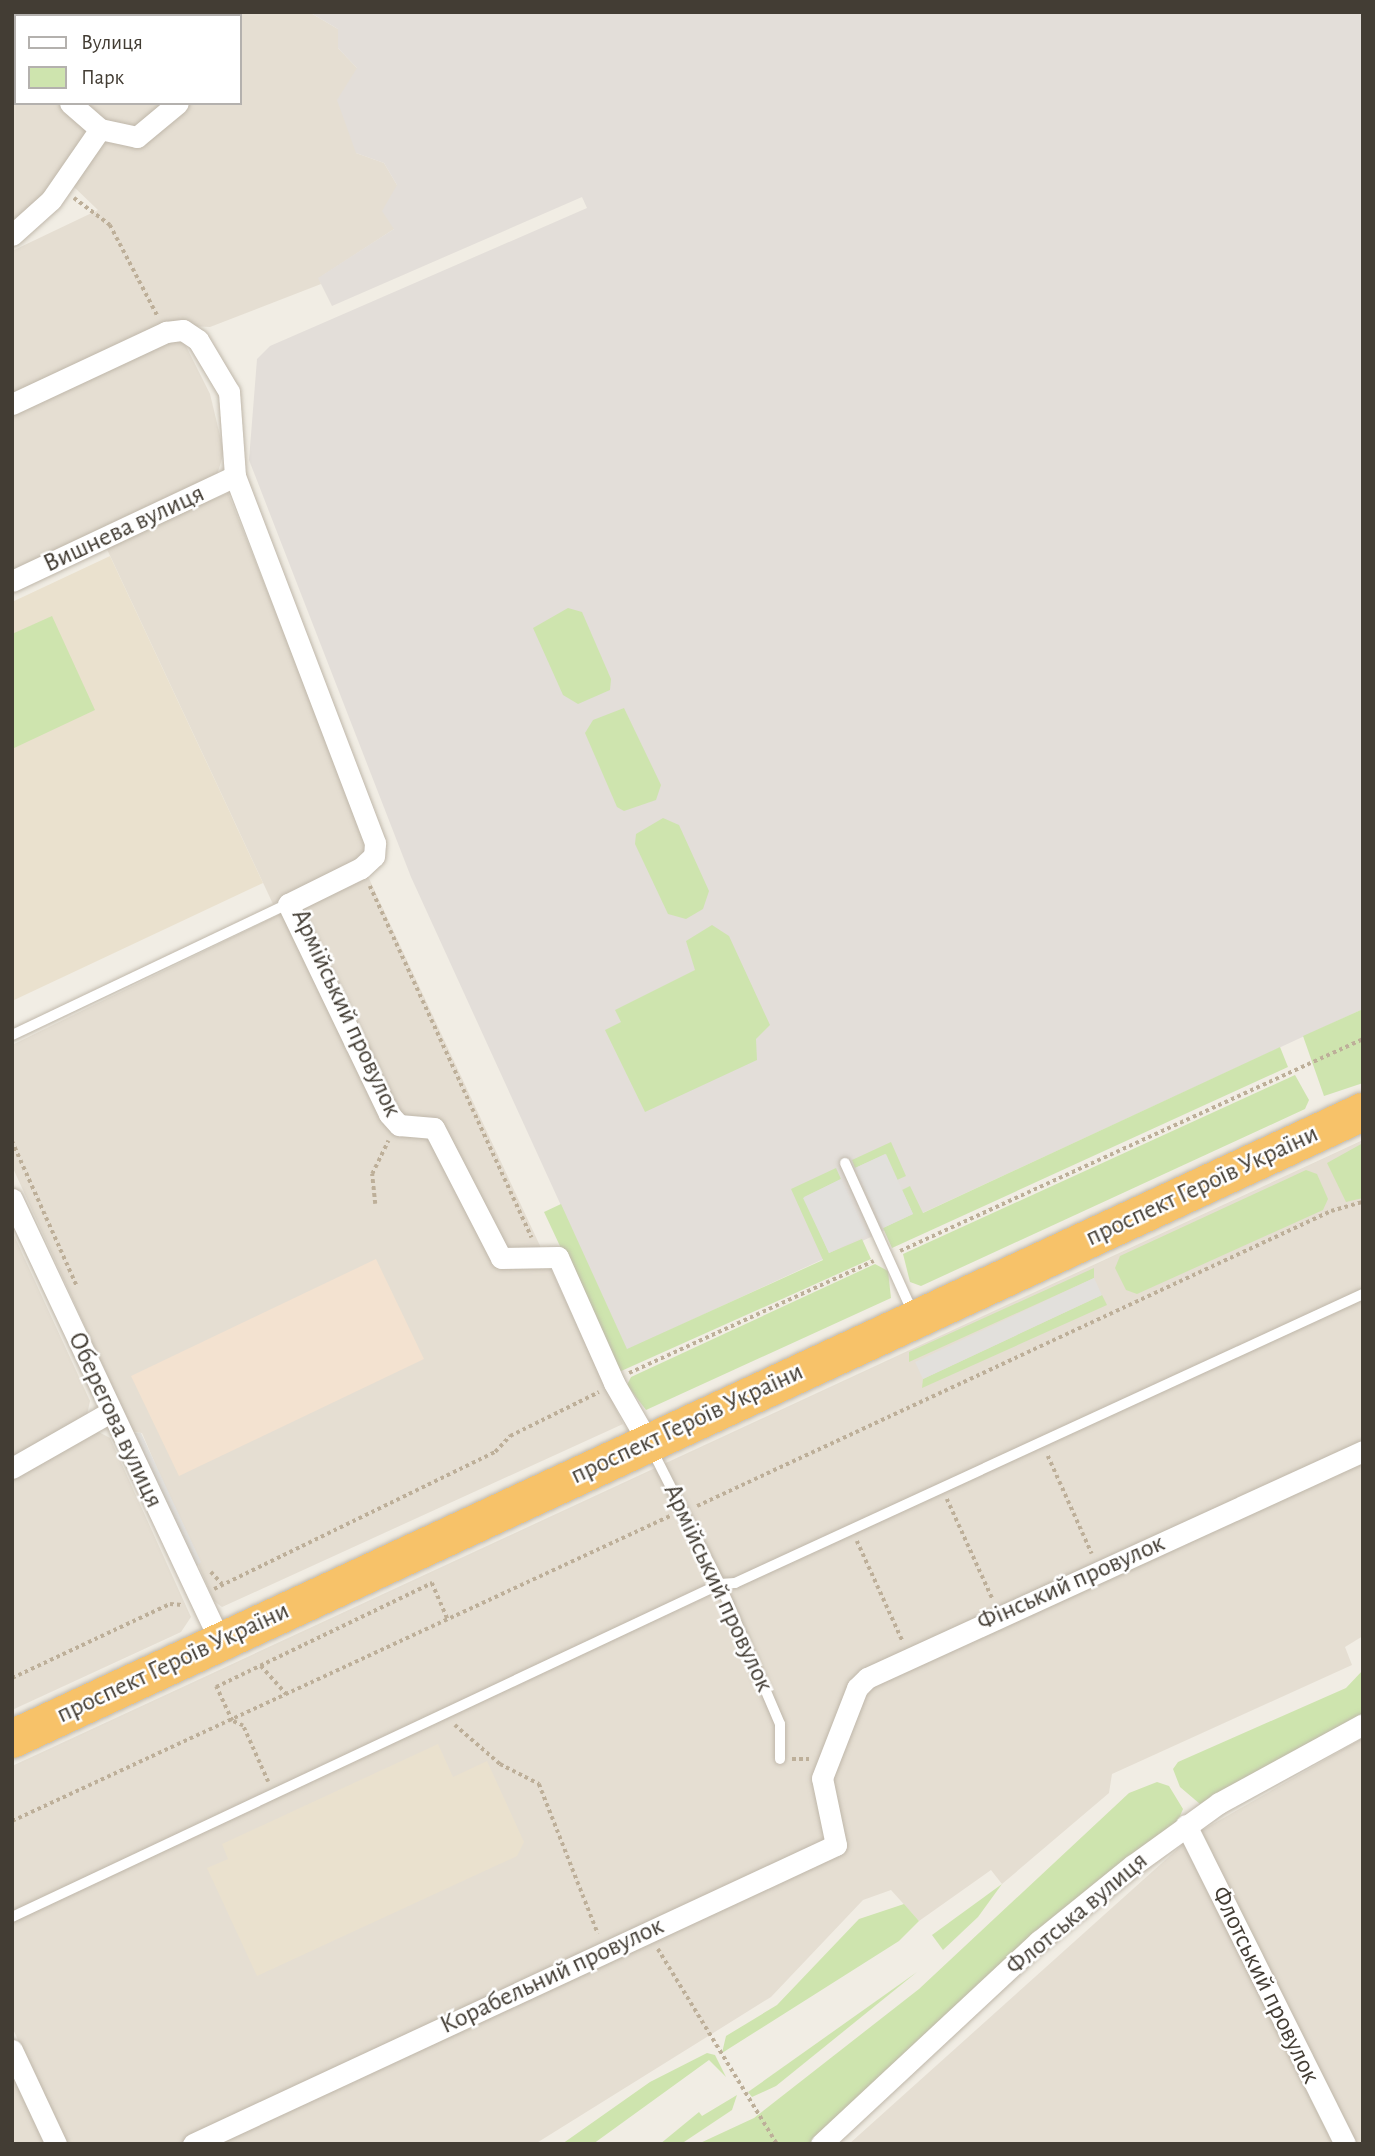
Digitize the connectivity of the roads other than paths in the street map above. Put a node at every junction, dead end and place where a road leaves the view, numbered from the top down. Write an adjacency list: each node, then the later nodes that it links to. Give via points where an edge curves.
1 (72, 105): 3 (street)
2 (176, 105): 3 (street, via 136,137)
3 (100, 129): 4 (street, via 60,187)
4 (12, 235)
5 (12, 404): 6 (street, via 166,332 183,330 198,340 229,391)
6 (235, 476): 7 (street, Вишнева вулиця); 8 (street, Армійський провулок, via 375,843 374,856 361,868)
7 (12, 581)
8 (288, 904): 9 (lane); 16 (street, Армійський провулок, via 399,1125 435,1128 501,1258 558,1257 614,1383)
9 (12, 1035)
10 (1363, 1112): 14 (highway, проспект Героїв України)
11 (845, 1163): 14 (lane)
12 (12, 1199): 15 (street, Оберегова вулиця)
13 (1363, 1294): 19 (lane, via 735,1583)
14 (915, 1318): 16 (highway, проспект Героїв України)
15 (110, 1412): 18 (street); 20 (street, Оберегова вулиця)
16 (648, 1442): 19 (lane, Армійський провулок); 20 (highway, проспект Героїв України)
17 (1363, 1451): 24 (street, Фінський провулок, via 910,1657 857,1688)
18 (12, 1468)
19 (720, 1584): 23 (lane, Армійський провулок, via 783,1732); 26 (lane)
20 (219, 1641): 22 (highway, проспект Героїв України)
21 (1363, 1724): 25 (street, Флотська вулиця)
22 (12, 1739)
23 (780, 1759)
24 (827, 1764): 29 (street, Корабельний провулок, via 820,1795 836,1845)
25 (1186, 1825): 30 (street, Флотська вулиця, via 1039,1941); 31 (street, Флотський провулок)
26 (12, 1917)
27 (12, 2050): 28 (street)
28 (56, 2144)
29 (192, 2144)
30 (821, 2144)
31 (1345, 2144)

